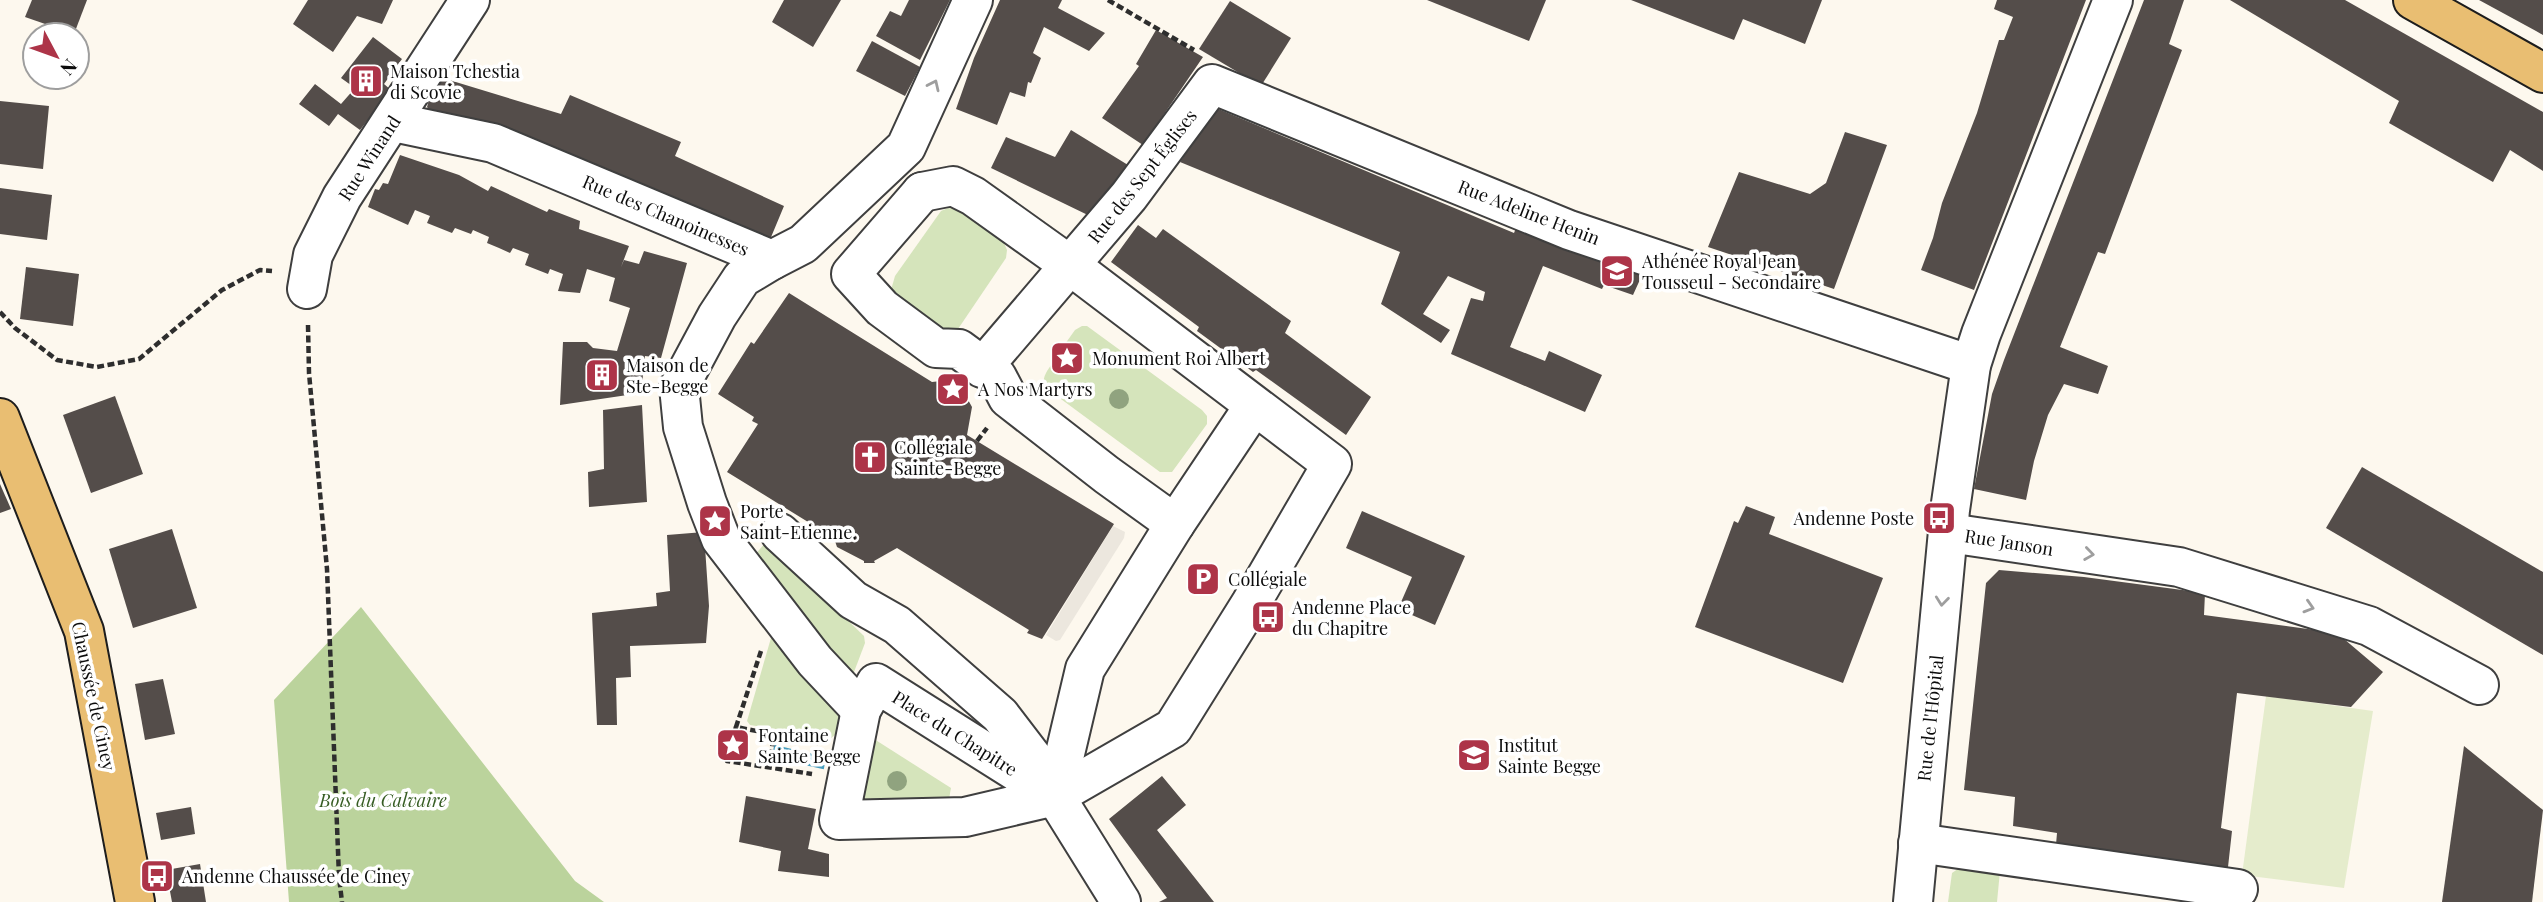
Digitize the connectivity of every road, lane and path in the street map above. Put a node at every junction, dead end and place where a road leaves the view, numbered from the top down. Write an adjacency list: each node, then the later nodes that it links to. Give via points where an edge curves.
1 (470, 0): 8 (street, Rue Winand)
2 (973, 0): 9 (street, one-way to 2)
3 (1108, 0): 6 (path)
4 (2113, 0): 15 (street, Rue Janson)
5 (2413, 0): 7 (main road)
6 (1206, 69): 12 (street, Rue des Sept Églises, via 1129,196); 15 (street, Rue Adeline Henin, via 1569,230)
7 (2543, 73)
8 (393, 122): 11 (street, Rue des Chanoinesses, via 493,143); 13 (street, Rue Winand, via 342,197)
9 (906, 147): 10 (street); 11 (street, Rue des Chanoinesses, via 803,244)
10 (922, 192): 12 (street, Place du Chapitre, via 953,186); 16 (street, via 852,274 882,308 936,348 959,349)
11 (772, 260): 22 (street, via 742,278 679,387 683,428 721,539)
12 (1071, 266): 16 (street); 17 (street, Place du Chapitre)
13 (295, 281): 14 (path, via 260,271 222,290 139,359 97,367 57,360); 33 (path, via 309,373 327,569)
14 (0, 312)
15 (1971, 365): 21 (street, Rue Janson)
16 (982, 368): 19 (street, via 997,377 1008,398)
17 (1254, 406): 19 (street); 29 (street, Place du Chapitre, via 1332,464 1173,728)
18 (0, 418): 32 (main road, Chaussée de Ciney, via 84,631)
19 (1175, 524): 29 (street, via 1085,669)
20 (780, 533): 29 (street, Place du Chapitre, via 853,600 897,625 1000,715 1052,783)
21 (1949, 533): 23 (street, Rue Janson, one-way to 23, via 2179,567 2369,626); 30 (street, Rue de l'Hôpital, one-way to 30)
22 (775, 609): 24 (street); 25 (path)
23 (2479, 685)
24 (861, 710): 27 (street, Place du Chapitre); 29 (street, Place du Chapitre, via 876,683)
25 (736, 727): 26 (path); 28 (path, via 727,761)
26 (774, 734): 27 (path); 28 (path)
27 (850, 765): 28 (path); 29 (street, Place du Chapitre, via 839,820 965,817)
28 (769, 767)
29 (1055, 796): 34 (street)
30 (1918, 843): 31 (street); 35 (street, Rue de l'Hôpital)
31 (2238, 889)
32 (135, 902)
33 (342, 902)
34 (1121, 902)
35 (1913, 902)

